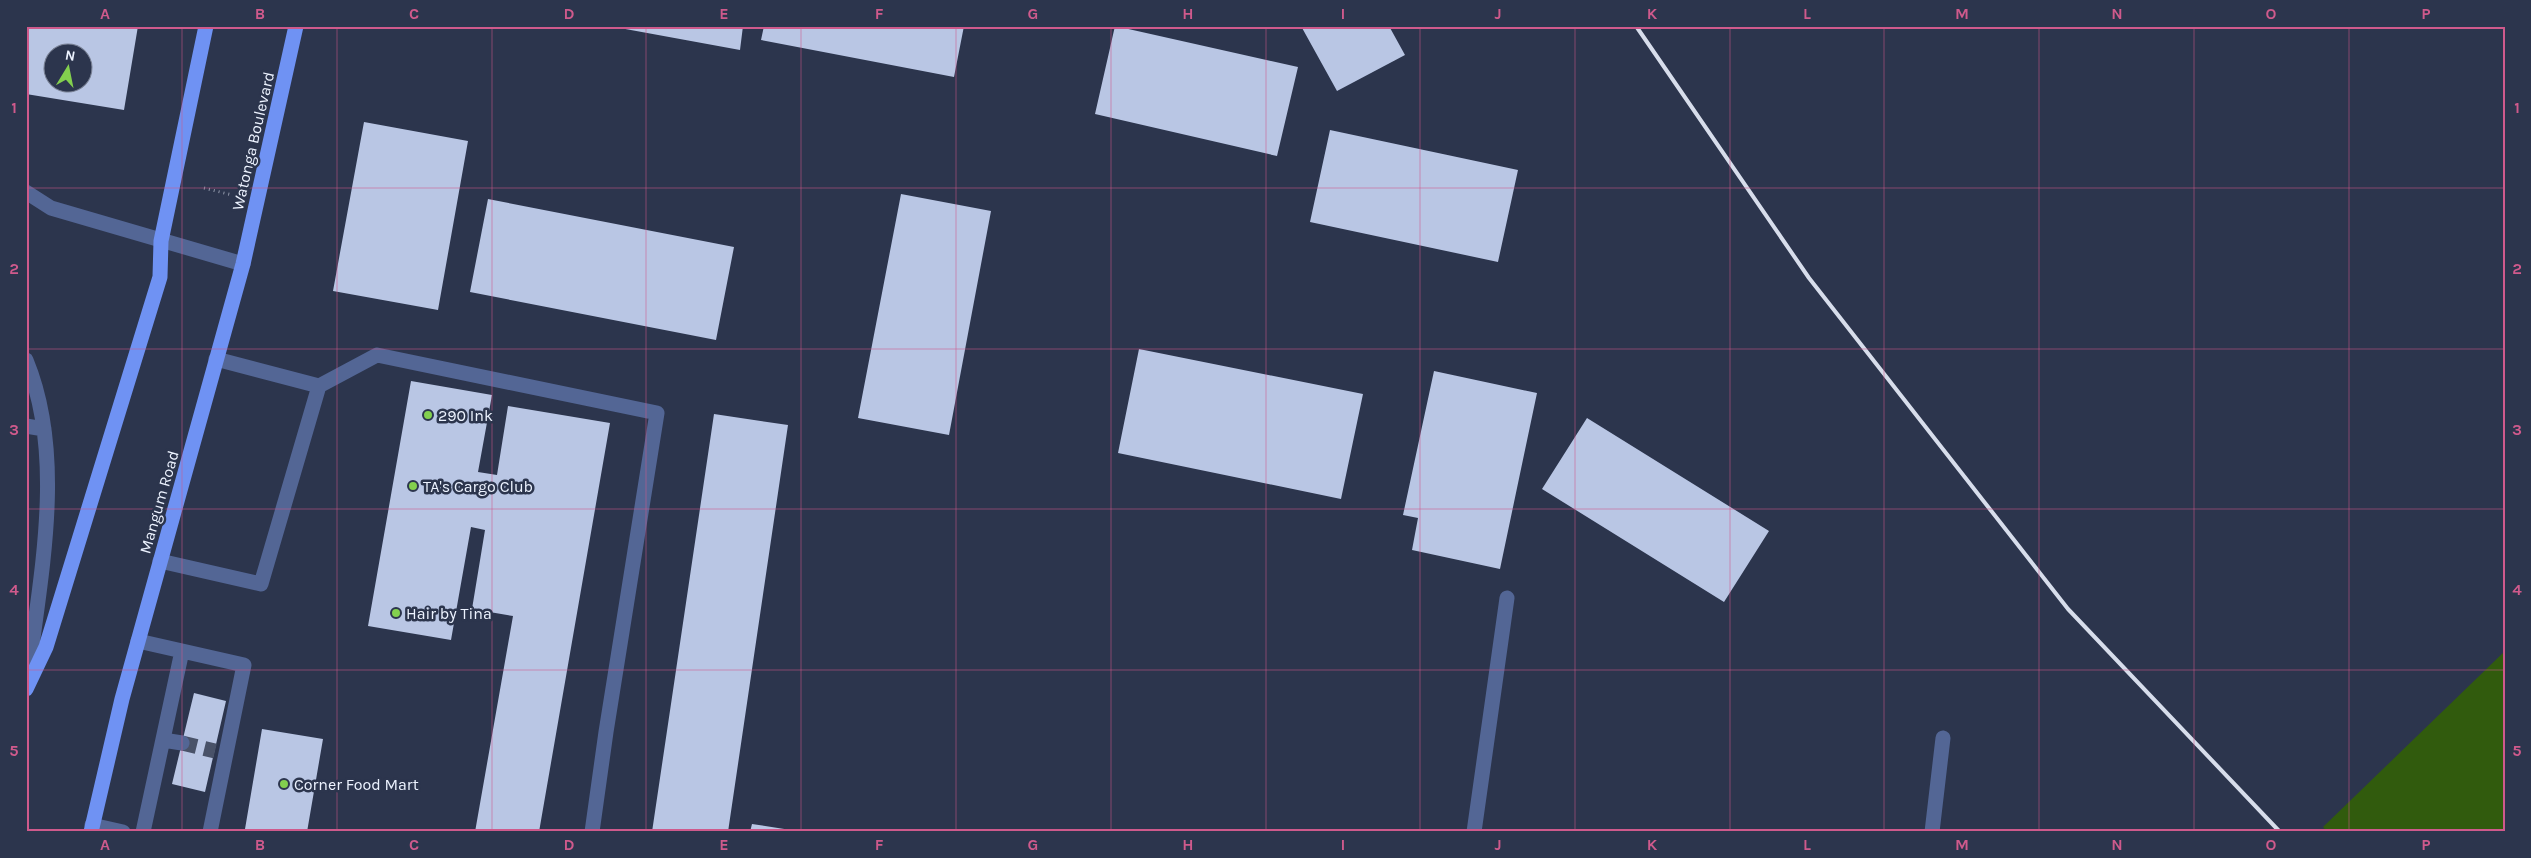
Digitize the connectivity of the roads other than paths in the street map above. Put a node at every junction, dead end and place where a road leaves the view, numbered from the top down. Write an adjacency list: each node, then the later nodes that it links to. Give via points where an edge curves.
1 (206, 26): 4 (main road)
2 (296, 26): 5 (main road, Watonga Boulevard)
3 (26, 192): 4 (street, via 51,208)
4 (161, 241): 5 (street); 15 (main road, via 160,276 126,390 46,647)
5 (243, 264): 6 (main road, Mangum Road)
6 (216, 359): 8 (street); 11 (main road, Mangum Road)
7 (26, 360): 10 (street, via 37,387)
8 (319, 386): 11 (street, via 261,584); 23 (street, via 377,355 658,413)
9 (26, 426): 10 (street)
10 (44, 429): 15 (street, via 47,501)
11 (160, 561): 13 (main road, Mangum Road)
12 (1507, 598): 24 (street)
13 (138, 641): 14 (street); 19 (main road, Mangum Road)
14 (182, 651): 17 (street); 22 (street, via 244,665 220,752)
15 (27, 686)
16 (1943, 738): 25 (street)
17 (163, 740): 18 (street); 21 (street)
18 (182, 743)
19 (92, 828): 20 (street)
20 (123, 832)
21 (143, 832)
22 (210, 832)
23 (592, 832)
24 (1474, 832)
25 (1932, 832)

